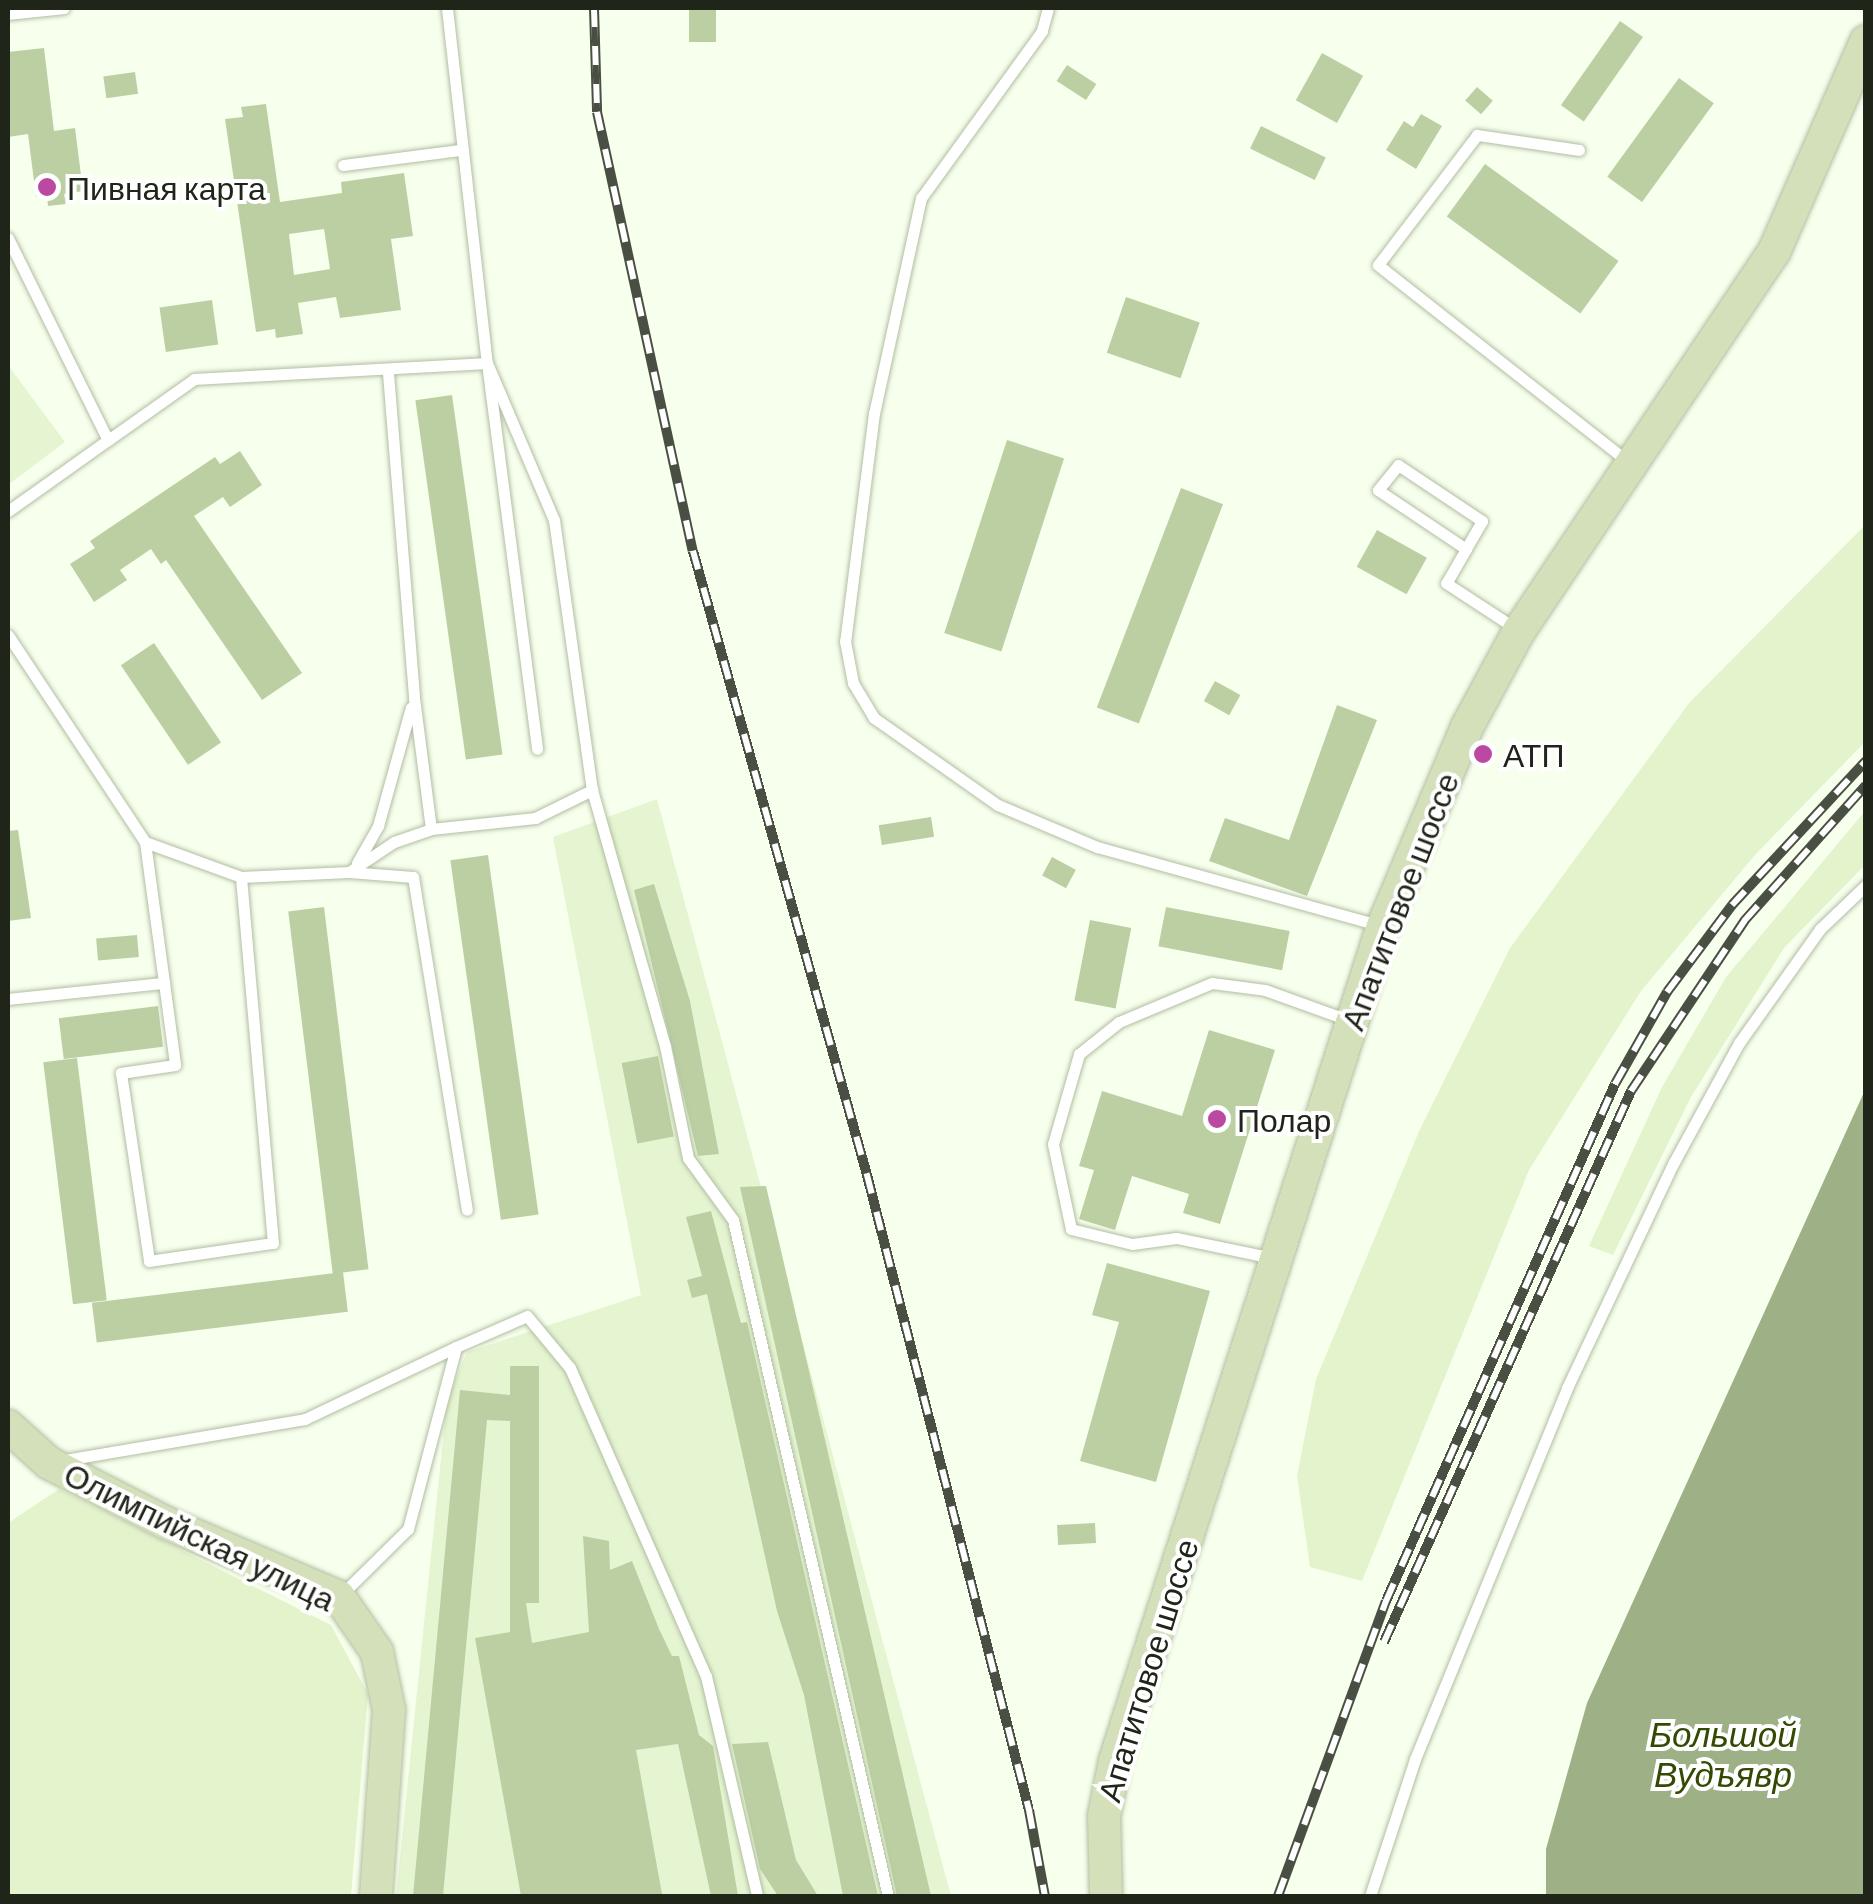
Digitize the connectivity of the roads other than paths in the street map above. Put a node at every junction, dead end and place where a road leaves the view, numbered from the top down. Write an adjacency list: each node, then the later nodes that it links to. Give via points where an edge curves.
1 (64, 8): 4 (lane)
2 (447, 8): 6 (lane)
3 (1048, 8): 26 (lane, via 1042,31 921,198 874,413 845,642 854,683 874,718 998,805 1097,847)
4 (8, 14)
5 (1866, 41): 13 (street, Апатитовое шоссе, via 1774,252)
6 (460, 150): 8 (lane); 10 (lane)
7 (1579, 150): 13 (lane, via 1477,135 1378,265)
8 (343, 165)
9 (8, 238): 12 (lane)
10 (487, 363): 11 (lane); 19 (lane); 20 (lane, via 554,520)
11 (388, 373): 12 (lane, via 194,379); 18 (lane)
12 (108, 440): 14 (lane)
13 (1630, 463): 16 (street, Апатитовое шоссе)
14 (8, 511)
15 (1466, 549): 15 (lane, via 1482,521 1398,465 1378,490); 16 (lane, via 1446,583)
16 (1519, 631): 26 (street, Апатитовое шоссе, via 1467,728)
17 (8, 635): 22 (lane)
18 (414, 698): 21 (lane); 23 (lane, via 378,826)
19 (537, 749)
20 (592, 790): 21 (lane, via 535,818); 38 (lane, via 666,1046 688,1158 733,1220)
21 (431, 829): 23 (lane, via 394,842)
22 (145, 842): 24 (lane); 27 (lane)
23 (348, 872): 24 (lane); 30 (lane, via 414,877)
24 (242, 877): 27 (lane, via 273,1242 148,1261 121,1073 175,1066)
25 (1866, 885): 40 (lane, via 1820,930 1738,1043 1674,1162 1566,1388 1415,1760)
26 (1382, 926): 29 (street, Апатитовое шоссе)
27 (164, 983): 28 (lane)
28 (8, 998)
29 (1352, 1022): 31 (street, Апатитовое шоссе); 31 (lane, via 1265,990 1212,982 1119,1022 1080,1054 1054,1144 1071,1230 1132,1244 1176,1238)
30 (467, 1210)
31 (1276, 1258): 39 (street, Апатитовое шоссе, via 1115,1762 1104,1816)
32 (456, 1347): 34 (lane, via 305,1419); 35 (lane, via 408,1529); 37 (lane, via 527,1316 570,1368 706,1676)
33 (8, 1426): 34 (street, Олимпийская улица)
34 (49, 1463): 35 (street, Олимпийская улица, via 166,1523)
35 (339, 1597): 36 (street, Олимпийская улица, via 377,1652 388,1710)
36 (376, 1896)
37 (757, 1896)
38 (888, 1896)
39 (1106, 1896)
40 (1370, 1896)

